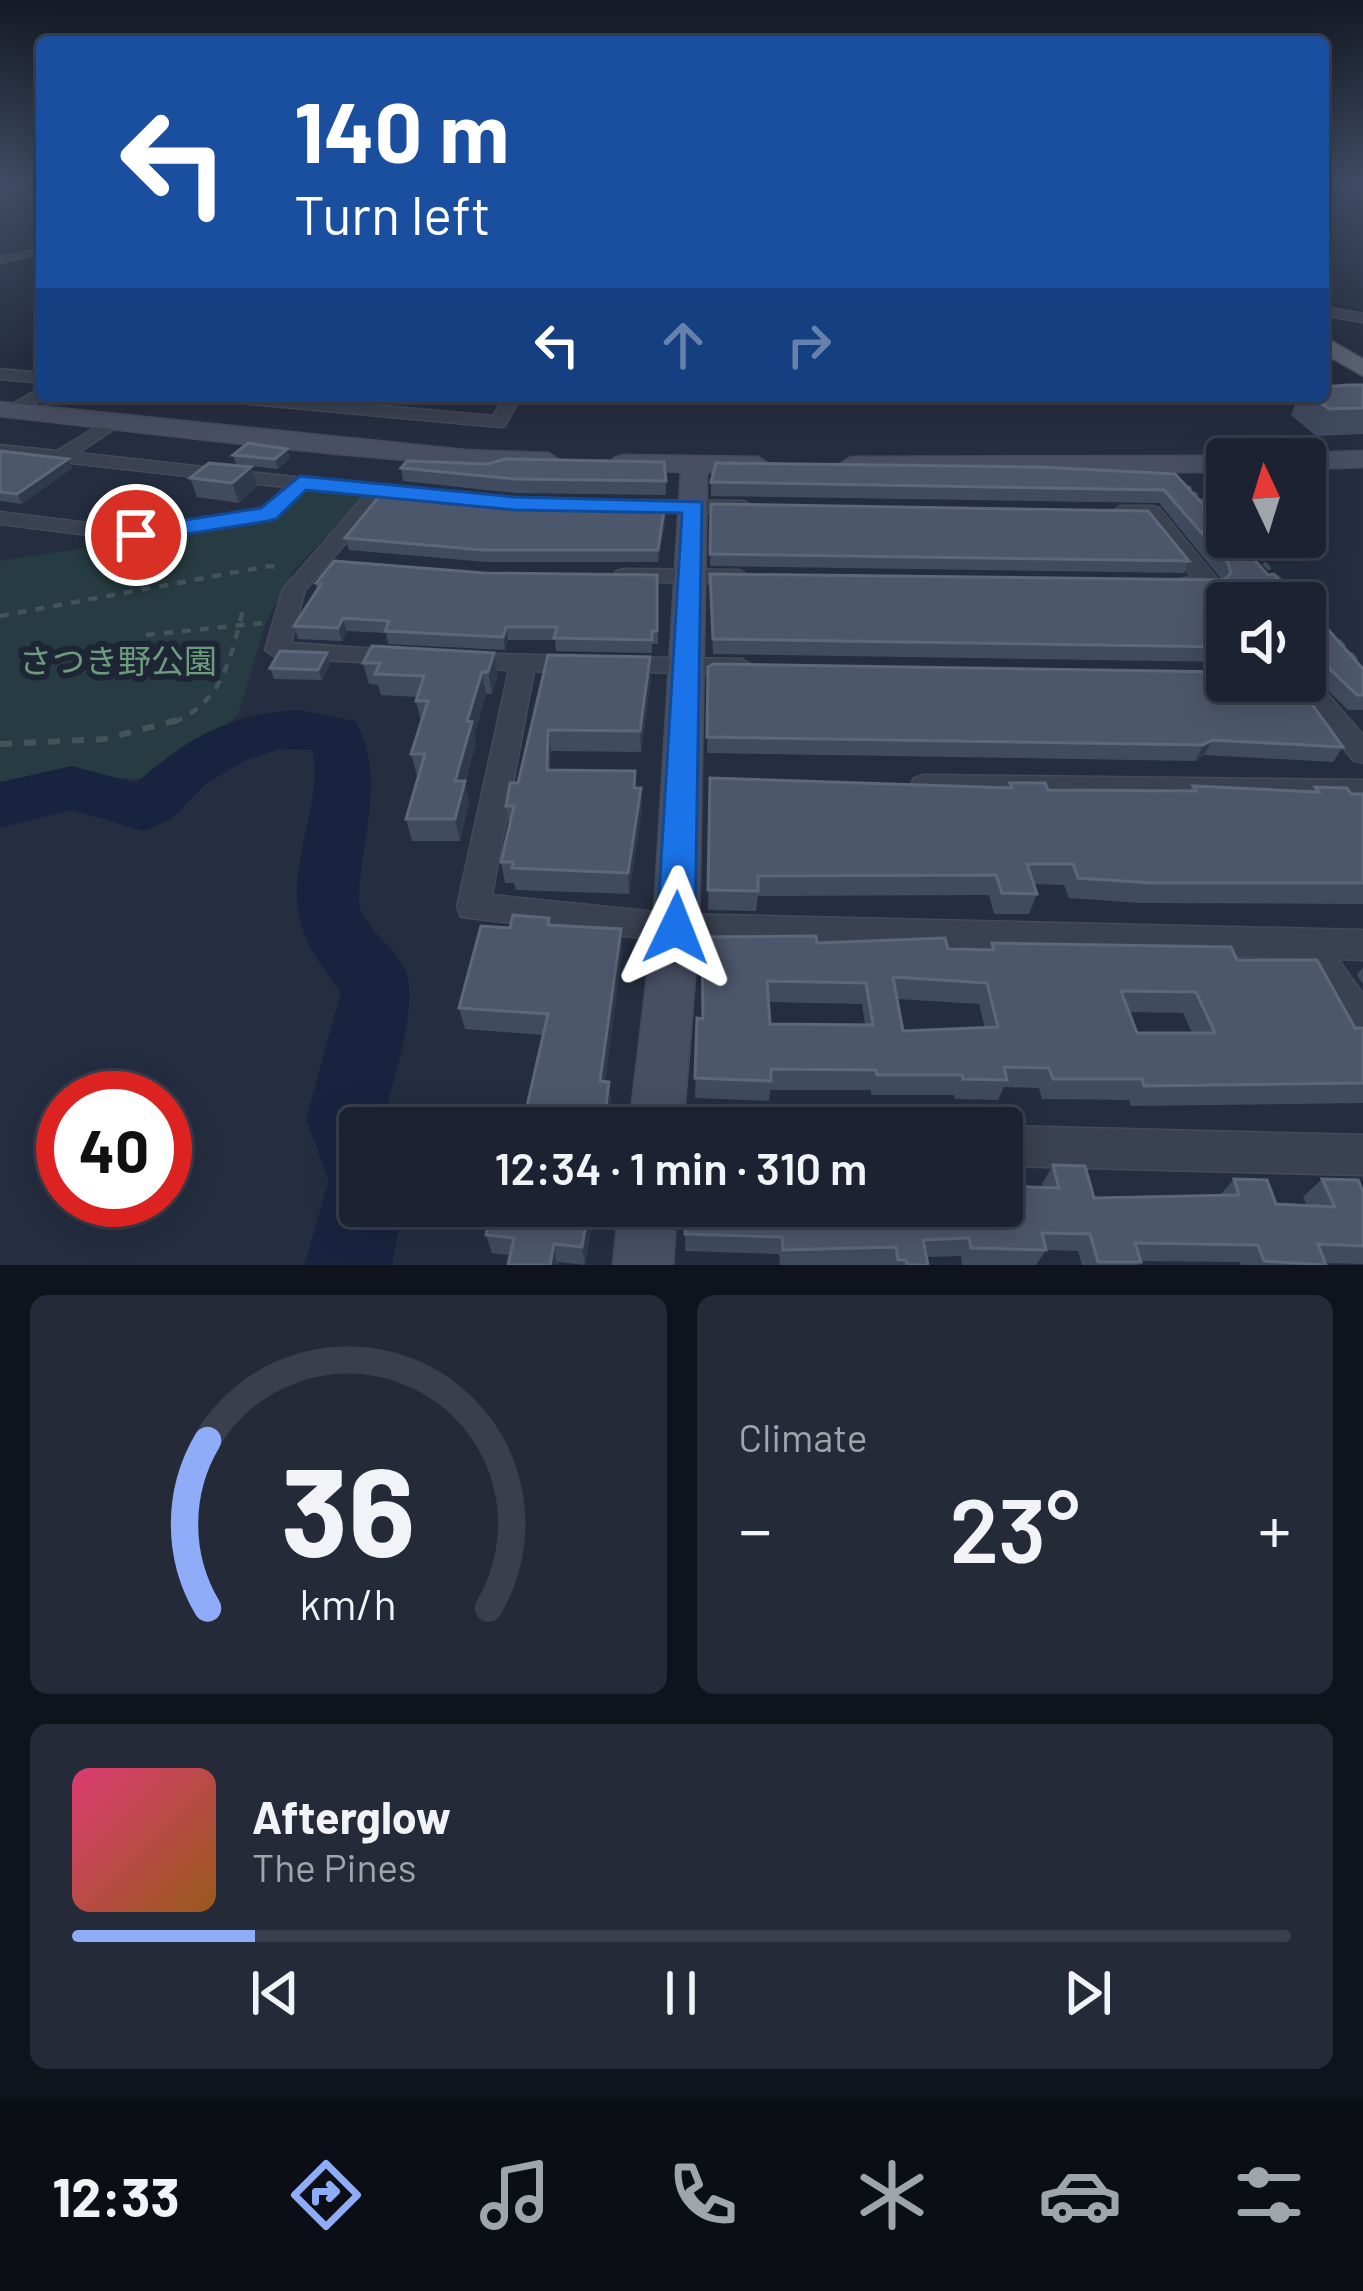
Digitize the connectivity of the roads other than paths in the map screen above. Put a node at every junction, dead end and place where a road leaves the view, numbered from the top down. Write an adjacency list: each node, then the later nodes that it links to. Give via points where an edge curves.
1 (36, 252): 2 (lane)
2 (0, 260)
3 (1329, 312): 4 (street)
4 (1363, 318)
5 (1329, 332): 7 (main road)
6 (1329, 347): 8 (main road)
7 (1363, 354)
8 (1363, 369)
9 (0, 374): 10 (street)
10 (36, 377)
11 (36, 395): 15 (street)
12 (143, 402): 16 (street)
13 (284, 402): 14 (street, via 499,422)
14 (510, 402)
15 (5, 410): 16 (street)
16 (114, 421): 18 (street); 21 (street, via 465,458)
17 (0, 450): 18 (street)
18 (61, 456): 25 (street)
19 (1363, 459): 20 (street)
20 (1326, 460)
21 (694, 464): 23 (street); 29 (street)
22 (1206, 464): 24 (street)
23 (788, 465)
24 (835, 465)
25 (300, 483): 26 (street); 32 (street, via 268,514 136,535)
26 (379, 492): 27 (street); 37 (street, via 327,565 294,589 277,650)
27 (447, 498)
28 (604, 505): 29 (street)
29 (694, 507): 30 (street); 34 (street)
30 (762, 508)
31 (1106, 512): 36 (street, via 1151,512 1210,585)
32 (0, 518)
33 (598, 575): 34 (street)
34 (688, 577): 35 (street); 38 (street)
35 (759, 578)
36 (1163, 584)
37 (523, 663): 38 (street); 44 (street, via 473,907)
38 (685, 666): 39 (street); 44 (street, via 693,783)
39 (779, 668)
40 (1319, 702): 41 (street)
41 (1363, 753)
42 (893, 785): 43 (street)
43 (1363, 791)
44 (676, 928): 45 (street); 48 (street)
45 (1307, 943): 46 (street); 47 (street)
46 (1363, 945)
47 (1363, 1024)
48 (658, 1107)
49 (1023, 1147): 50 (street)
50 (1363, 1156)
51 (647, 1227): 52 (street)
52 (643, 1265)

